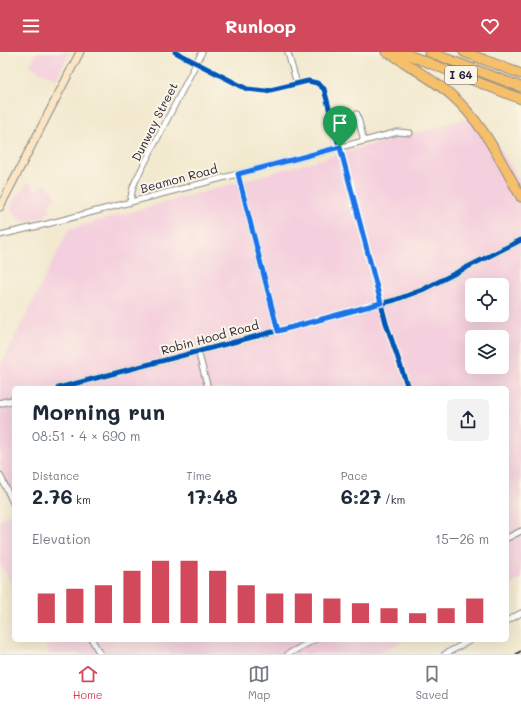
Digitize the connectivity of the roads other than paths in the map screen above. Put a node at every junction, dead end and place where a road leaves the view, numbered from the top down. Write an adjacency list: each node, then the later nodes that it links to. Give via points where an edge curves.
1 (80, 52): 21 (main road)
2 (175, 52): 9 (street)
3 (202, 52): 9 (street, Dunway Street)
4 (386, 52): 19 (highway, via 449,93 464,108 488,138)
5 (401, 52): 13 (highway, I 64)
6 (429, 52): 12 (highway)
7 (464, 52): 10 (highway, I 64)
8 (288, 53): 11 (street)
9 (197, 63): 11 (street, via 240,86 253,90 266,91); 20 (street, Dunway Street, via 136,180)
10 (521, 74)
11 (297, 84): 17 (street, via 312,81 324,89)
12 (521, 87)
13 (521, 99)
14 (357, 114): 16 (street)
15 (410, 133): 16 (street, Beamon Road, via 398,132)
16 (364, 141): 17 (street, Beamon Road)
17 (340, 147): 18 (street, Beamon Road); 24 (street)
18 (238, 174): 20 (street, Beamon Road); 25 (street)
19 (521, 197)
20 (130, 202): 22 (street, Beamon Road)
21 (0, 207)
22 (0, 235)
23 (521, 240): 24 (street, Robin Hood Road, via 422,290)
24 (381, 303): 25 (street, Robin Hood Road); 29 (street)
25 (278, 331): 26 (street, Robin Hood Road)
26 (198, 352): 27 (street, Robin Hood Road); 28 (street)
27 (66, 386)
28 (207, 386)
29 (407, 386)
30 (12, 400): 31 (street)
31 (0, 403)
32 (0, 475): 33 (street)
33 (12, 501)
34 (521, 531): 35 (street)
35 (509, 537)
36 (521, 613): 37 (street)
37 (509, 620)
38 (93, 642): 41 (street)
39 (310, 642): 42 (street)
40 (467, 642): 43 (street)
41 (100, 654)
42 (288, 654)
43 (445, 654)

